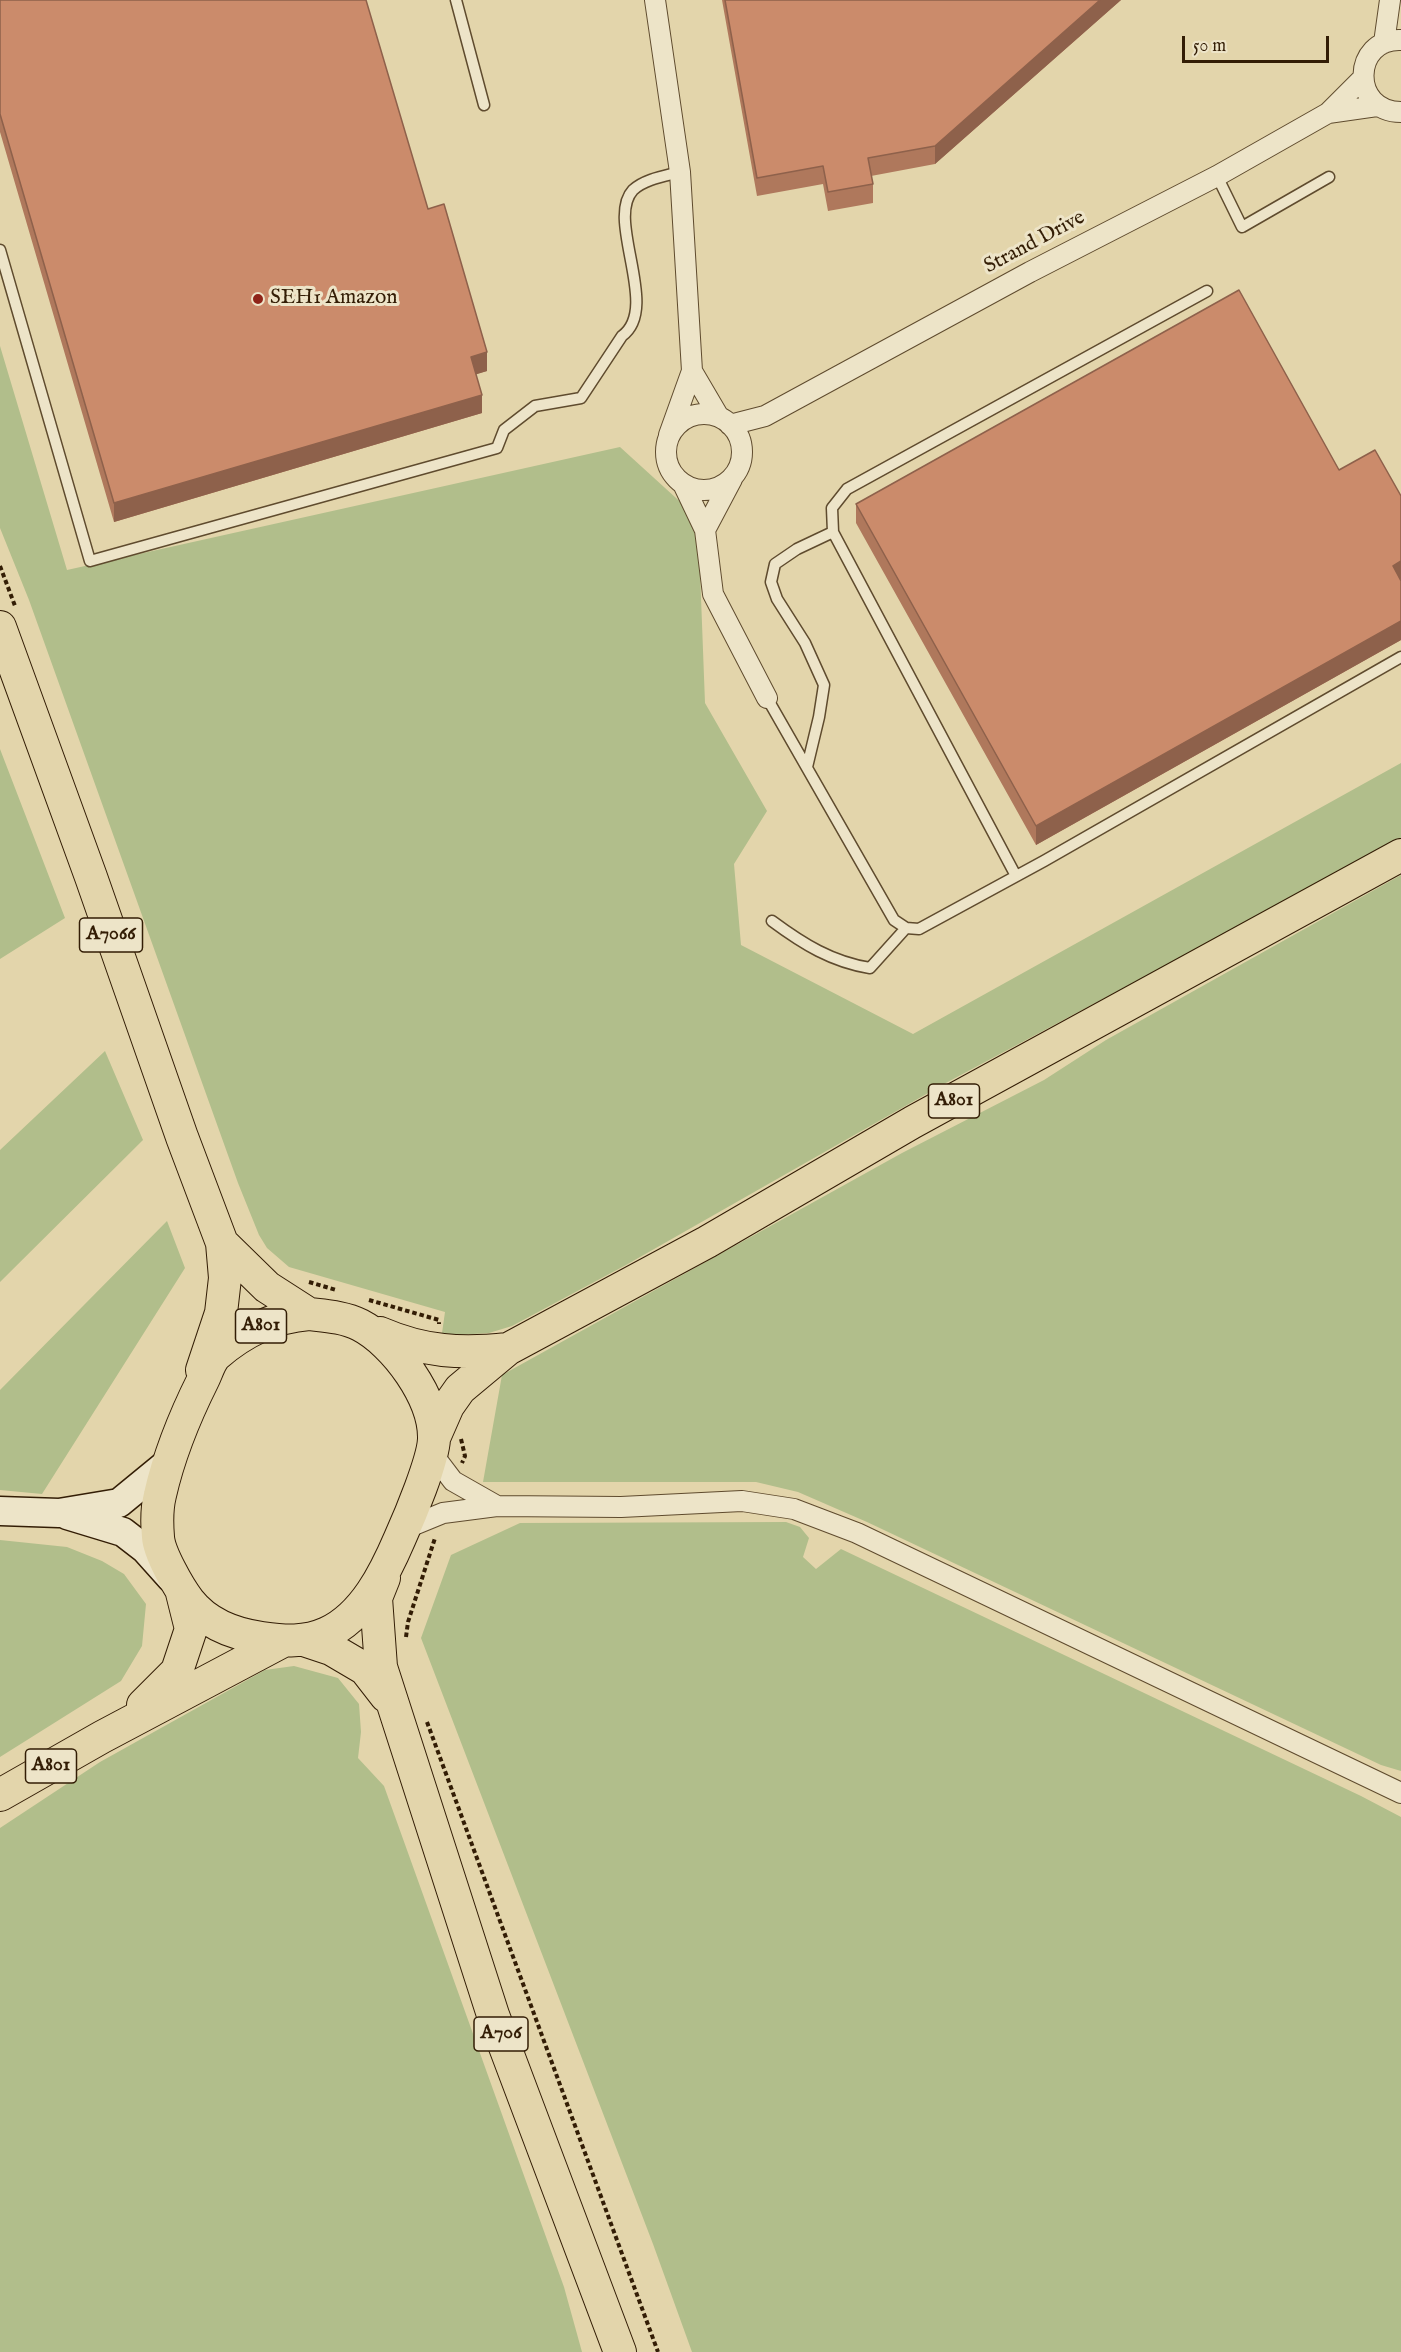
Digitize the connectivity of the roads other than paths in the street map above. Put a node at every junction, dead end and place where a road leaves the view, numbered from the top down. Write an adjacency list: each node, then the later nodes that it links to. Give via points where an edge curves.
1 (456, 0): 7 (lane)
2 (655, 0): 10 (street)
3 (1390, 0): 4 (street); 5 (street)
4 (1401, 27)
5 (1392, 42): 6 (street, via 1372,52)
6 (1362, 79): 8 (street, Strand Drive); 9 (street, via 1367,94)
7 (484, 105)
8 (1328, 113): 9 (street, Strand Drive); 11 (street, Strand Drive)
9 (1393, 114)
10 (680, 172): 13 (lane, via 642,183 631,192 626,206 626,228 637,311 628,332 581,398 535,406 504,430 497,447 90,561); 15 (street)
11 (1217, 176): 12 (lane, via 1242,227); 16 (street, Strand Drive)
12 (1329, 177)
13 (0, 250)
14 (1206, 291): 23 (lane, via 848,489 832,508)
15 (692, 371): 17 (street); 18 (street)
16 (765, 416): 17 (street, Strand Drive); 19 (street, Strand Drive)
17 (725, 421): 18 (street, via 696,414 685,418); 19 (street, via 737,433)
18 (669, 435): 21 (street, via 665,458)
19 (742, 453): 20 (street)
20 (732, 478): 21 (street, via 709,490); 22 (street)
21 (684, 486): 22 (street)
22 (705, 530): 26 (street, via 713,594)
23 (833, 532): 27 (lane, via 775,564 771,582 824,685); 29 (lane)
24 (8, 619): 32 (main road, A7066, via 91,877)
25 (1401, 657): 29 (lane)
26 (767, 698): 27 (lane)
27 (807, 767): 31 (lane, via 894,920)
28 (1401, 855): 35 (main road, A801)
29 (1016, 876): 31 (lane, via 919,929)
30 (772, 921): 31 (lane, via 822,954 870,968)
31 (906, 928)
32 (222, 1243): 34 (main road, A7066, via 267,1287); 36 (main road, A7066, via 225,1278 221,1313)
33 (362, 1311): 34 (main road, A801, via 340,1318); 35 (main road, A801, via 405,1344 478,1352); 37 (main road, A801, via 408,1367)
34 (309, 1314): 36 (main road, A801, via 284,1316 246,1333 214,1357)
35 (508, 1349): 37 (main road, A801, via 460,1389 448,1406)
36 (193, 1401): 38 (main road, A801)
37 (442, 1442): 39 (street, via 453,1481); 42 (main road, A801)
38 (169, 1462): 41 (main road, via 119,1503); 43 (main road, A801, via 159,1498 158,1540)
39 (497, 1506): 42 (street, via 443,1513); 47 (street, via 621,1507 742,1501 794,1509 857,1533)
40 (0, 1511): 41 (main road)
41 (59, 1513): 43 (main road, via 123,1532 145,1549)
42 (399, 1540): 44 (main road, A801, via 385,1573 348,1619 327,1633); 45 (main road, A706, via 376,1598 381,1667)
43 (180, 1589): 44 (main road, A801, via 197,1611 219,1626 244,1636); 46 (main road, A801, via 191,1629 177,1671 149,1700)
44 (294, 1641): 45 (main road, A706, via 330,1649 365,1669); 46 (main road, A801)
45 (411, 1713): 49 (main road, A706, via 493,2015)
46 (102, 1737): 48 (main road, A801)
47 (1401, 1793)
48 (0, 1795)
49 (620, 2352)

